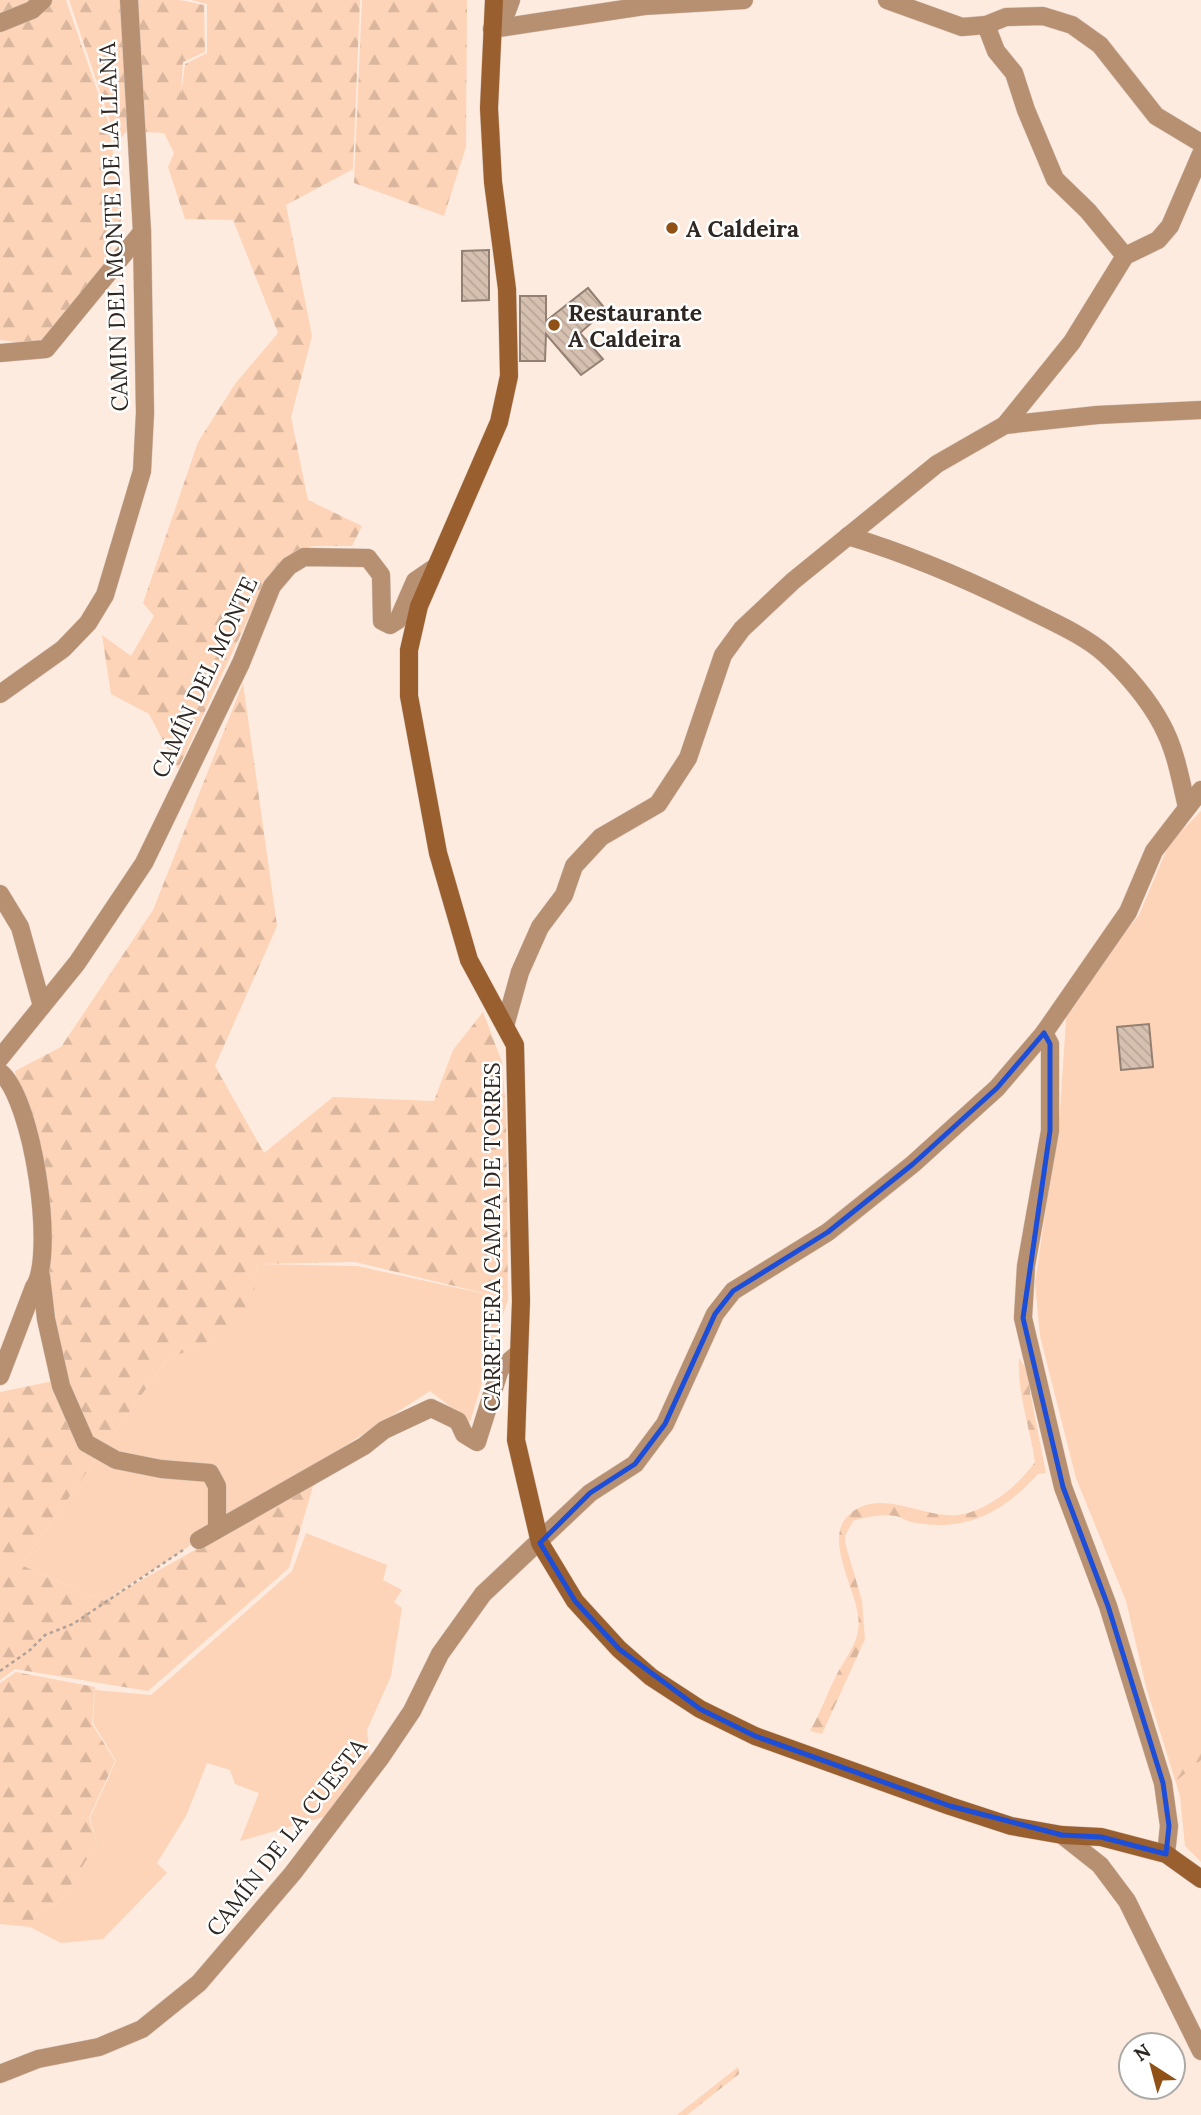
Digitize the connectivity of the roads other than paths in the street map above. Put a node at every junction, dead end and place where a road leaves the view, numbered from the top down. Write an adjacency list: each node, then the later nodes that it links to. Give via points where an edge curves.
1 (43, 0): 7 (street, via 32,10)
2 (129, 0): 12 (street, CAMIN DEL MONTE DE LA LLANA)
3 (494, 0): 9 (street, CARRETERA CAMPA DE TORRES)
4 (510, 0): 9 (street)
5 (744, 0): 9 (street, via 645,6)
6 (887, 0): 8 (street, via 962,27)
7 (0, 23)
8 (986, 26): 10 (street, via 1006,16 1043,16 1072,25 1100,45 1156,116); 13 (street, via 996,51 1014,73 1055,179)
9 (492, 29): 18 (street, CARRETERA CAMPA DE TORRES, via 489,108 507,289 509,376 499,422)
10 (1201, 143)
11 (1201, 154): 13 (street, via 1170,226 1158,240)
12 (142, 232): 14 (street, via 46,349); 19 (street, CAMIN DEL MONTE DE LA LLANA, via 142,471 105,595 88,624 63,649)
13 (1125, 256): 16 (street, via 1072,342)
14 (0, 353)
15 (1201, 410): 16 (street)
16 (1005, 425): 17 (street, via 937,464)
17 (848, 536): 21 (street, via 909,555 973,583 1104,653 1135,686 1161,724 1178,760); 24 (street, via 742,629 723,655 688,758 658,804 601,836 574,866 564,895 540,927 520,972)
18 (434, 568): 23 (street, CAMÍN DEL MONTE, via 415,581 398,620 390,625 382,621 381,575 368,558 304,557 289,566 272,586 241,663 144,863 77,963); 24 (street, CARRETERA CAMPA DE TORRES, via 409,650 409,696 438,853 469,960)
19 (0, 694)
20 (1201, 790): 21 (street, CAMÍN DE LA CUESTA)
21 (1187, 807): 25 (street, CAMÍN DE LA CUESTA, via 1154,851 1128,912)
22 (0, 894): 23 (street, via 20,927)
23 (42, 1006): 26 (street)
24 (505, 1026): 29 (street, CARRETERA CAMPA DE TORRES, via 515,1045)
25 (1044, 1033): 33 (street, CAMÍN DE LA CUESTA, via 997,1088 913,1164 828,1232 733,1291 715,1314 665,1424 635,1464 590,1493); 35 (street, via 1050,1044 1050,1131 1026,1266 1023,1318 1063,1488 1108,1606 1163,1783 1169,1826)
26 (0, 1058)
27 (0, 1072): 28 (street, via 23,1110 34,1145)
28 (41, 1276): 30 (street); 31 (street, via 61,1386 86,1443 116,1460 210,1473 216,1486)
29 (519, 1353): 31 (street, via 500,1369 477,1442 464,1434 458,1421 431,1408 384,1430); 33 (street, CARRETERA CAMPA DE TORRES, via 516,1440)
30 (0, 1376)
31 (218, 1529): 32 (street)
32 (198, 1540)
33 (540, 1543): 34 (street, CARRETERA CAMPA DE TORRES, via 575,1601 619,1649 651,1678 700,1709 755,1736 950,1807 1011,1826); 38 (street, CAMÍN DE LA CUESTA, via 483,1594 440,1654 412,1711 381,1757 293,1873 199,1983 142,2029 99,2047 38,2059)
34 (1062, 1835): 35 (street, CARRETERA CAMPA DE TORRES, via 1101,1837); 37 (street, via 1100,1866 1127,1901)
35 (1166, 1854): 36 (street)
36 (1201, 1879)
37 (1201, 2051)
38 (0, 2074)

